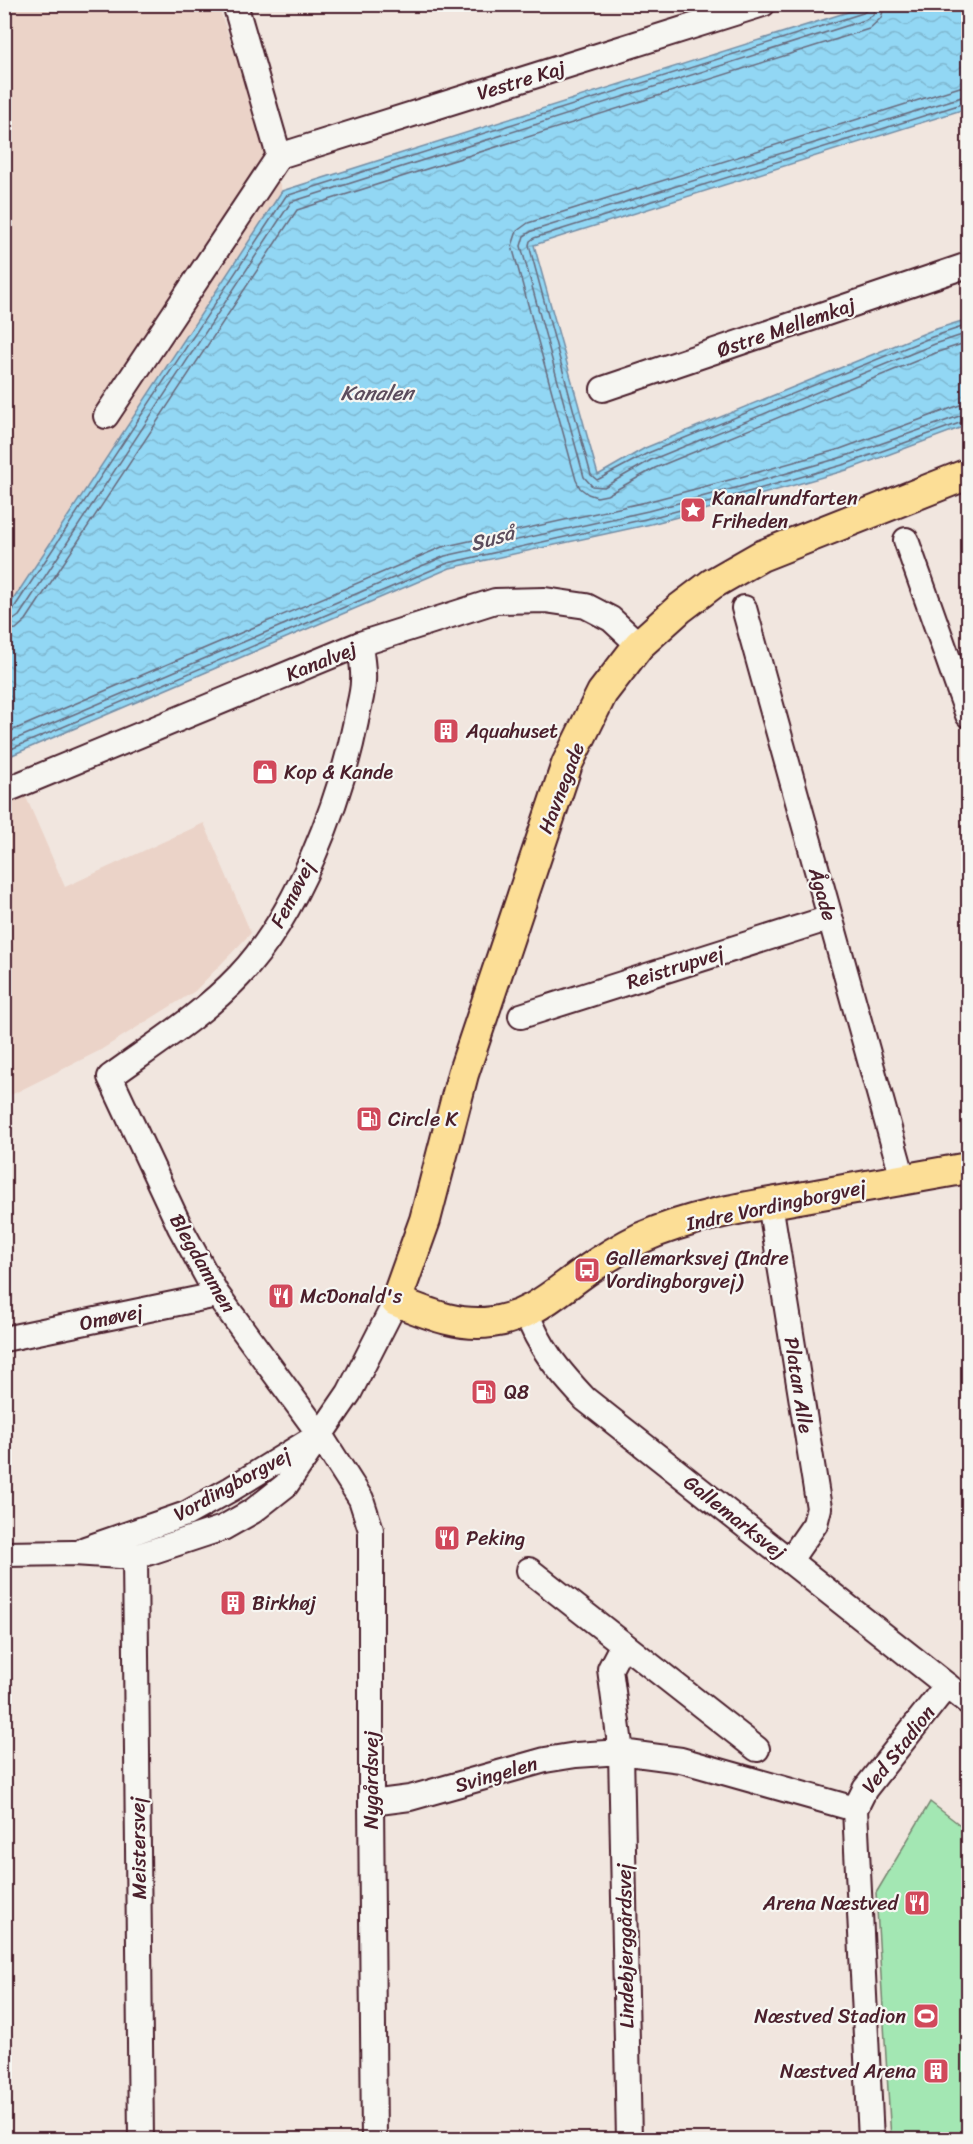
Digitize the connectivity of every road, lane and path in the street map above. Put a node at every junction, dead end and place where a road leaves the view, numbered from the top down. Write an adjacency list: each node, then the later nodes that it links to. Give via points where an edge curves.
1 (235, 4): 3 (street)
2 (763, 4): 3 (street, Vestre Kaj)
3 (279, 156): 6 (street)
4 (969, 265): 5 (street, Østre Mellemkaj)
5 (603, 389)
6 (106, 416)
7 (969, 474): 11 (main road, Havnegade, via 761,556 712,584)
8 (906, 540): 12 (street)
9 (744, 609): 14 (street, Ågade)
10 (360, 644): 11 (street, Kanalvej, via 495,601 545,600 586,606 611,619); 13 (street, Kanalvej); 16 (street, Femøvej, via 363,681 349,755 335,803 279,924 223,991)
11 (639, 645): 21 (main road, Havnegade, via 602,693 567,764 463,1074 425,1220)
12 (969, 715)
13 (4, 791)
14 (830, 918): 15 (street, Reistrupvej); 18 (street, Ågade)
15 (521, 1016)
16 (110, 1077): 20 (street, Blegdammen)
17 (969, 1168): 18 (main road, Indre Vordingborgvej)
18 (903, 1179): 19 (main road, Indre Vordingborgvej)
19 (770, 1203): 22 (main road, Indre Vordingborgvej, via 694,1219 641,1239); 28 (street, Platan Alle, via 819,1509 814,1524)
20 (216, 1293): 23 (street, Omøvej); 24 (street, Blegdammen)
21 (396, 1301): 22 (main road, Indre Vordingborgvej, via 463,1323 492,1322); 24 (street, Vordingborgvej, via 349,1393)
22 (526, 1311): 28 (street, Gallemarksvej, via 535,1336 585,1399)
23 (4, 1339)
24 (320, 1435): 25 (street, Vordingborgvej, via 186,1514); 27 (street, Vordingborgvej, via 286,1485 254,1510 223,1528); 35 (street, Nygårdsvej, via 361,1499 371,1530)
25 (74, 1553): 26 (street, Vordingborgvej); 27 (street, Vordingborgvej)
26 (4, 1554)
27 (135, 1557): 37 (street, Meistersvej)
28 (790, 1560): 31 (street, Gallemarksvej)
29 (529, 1570): 30 (street)
30 (623, 1644): 33 (street); 34 (street, via 610,1669)
31 (947, 1685): 32 (street, Gallemarksvej); 36 (street, Ved Stadion, via 865,1789)
32 (969, 1702)
33 (757, 1749)
34 (621, 1752): 35 (street, Svingelen, via 545,1760 410,1798); 36 (street, Svingelen, via 681,1760); 39 (street, Lindebjerggårdsvej)
35 (371, 1803): 38 (street, Nygårdsvej)
36 (855, 1809): 40 (street, Ved Stadion)
37 (141, 2139)
38 (374, 2139)
39 (629, 2139)
40 (871, 2139)

